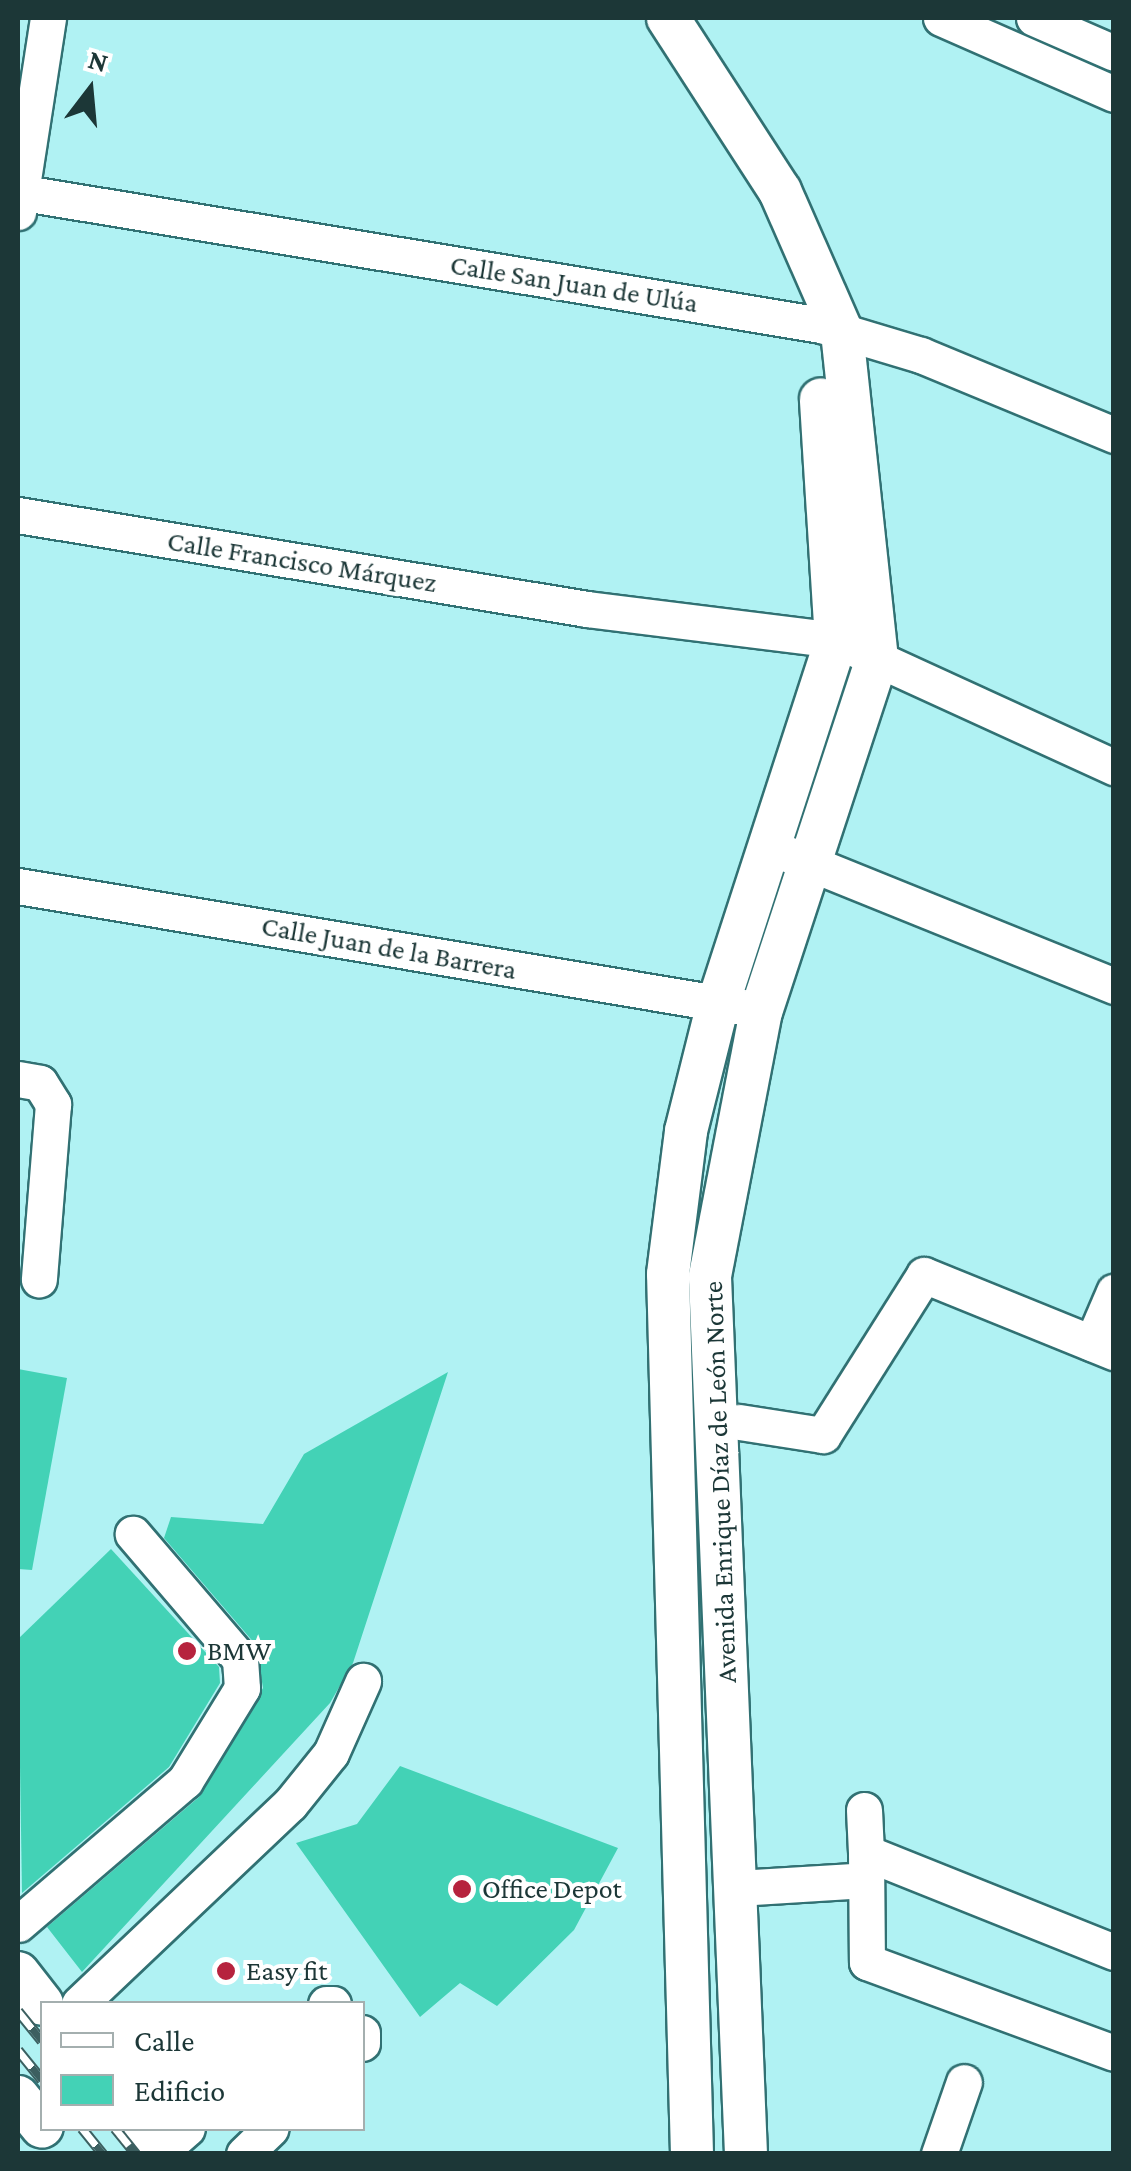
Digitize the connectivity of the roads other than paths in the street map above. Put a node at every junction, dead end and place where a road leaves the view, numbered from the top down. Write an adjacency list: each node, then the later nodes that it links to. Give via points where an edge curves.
1 (48, 18): 7 (street)
2 (668, 18): 8 (main road, Avenida Enrique Díaz de León Norte, via 780,191)
3 (941, 18): 6 (street)
4 (1034, 18): 5 (street)
5 (1114, 53)
6 (1114, 94)
7 (18, 199): 8 (street, Calle San Juan de Ulúa)
8 (830, 319): 9 (street, Calle San Juan de Ulúa); 11 (main road, Avenida Enrique Díaz de León Norte); 12 (main road, Avenida Enrique Díaz de León Norte)
9 (1114, 435)
10 (18, 515): 11 (street, Calle Francisco Márquez, via 587,609)
11 (836, 640): 12 (street); 14 (main road, Avenida Enrique Díaz de León Norte)
12 (877, 660): 13 (street); 15 (main road, Avenida Enrique Díaz de León Norte)
13 (1114, 767)
14 (770, 848): 15 (street); 18 (main road, Avenida Enrique Díaz de León Norte)
15 (813, 860): 17 (street); 19 (main road, Avenida Enrique Díaz de León Norte)
16 (18, 886): 18 (street, Calle Juan de la Barrera)
17 (1114, 986)
18 (718, 1004): 19 (street, Calle Juan de la Barrera); 43 (main road, Avenida Enrique Díaz de León Norte, via 686,1131 668,1274)
19 (761, 1010): 29 (main road, Avenida Enrique Díaz de León Norte, via 710,1277)
20 (18, 1078): 21 (street, via 40,1083 53,1104)
21 (39, 1279)
22 (1114, 1292): 23 (street)
23 (1103, 1347): 24 (street, via 924,1275 822,1435)
24 (739, 1422)
25 (133, 1534): 30 (street, via 240,1660 242,1688 185,1782)
26 (363, 1681): 33 (street, via 331,1754 290,1804)
27 (864, 1810): 28 (street)
28 (866, 1879): 29 (street); 31 (street); 35 (street, via 867,1962)
29 (738, 1900): 44 (main road, Avenida Enrique Díaz de León Norte)
30 (18, 1923)
31 (1114, 1952)
32 (18, 1974): 34 (main road)
33 (82, 2001)
34 (40, 2002)
35 (1114, 2053)
36 (964, 2082): 45 (street)
37 (18, 2098): 38 (main road)
38 (40, 2124)
39 (45, 2131): 41 (main road)
40 (268, 2131): 42 (street)
41 (64, 2154)
42 (244, 2154)
43 (692, 2154)
44 (746, 2154)
45 (938, 2154)

